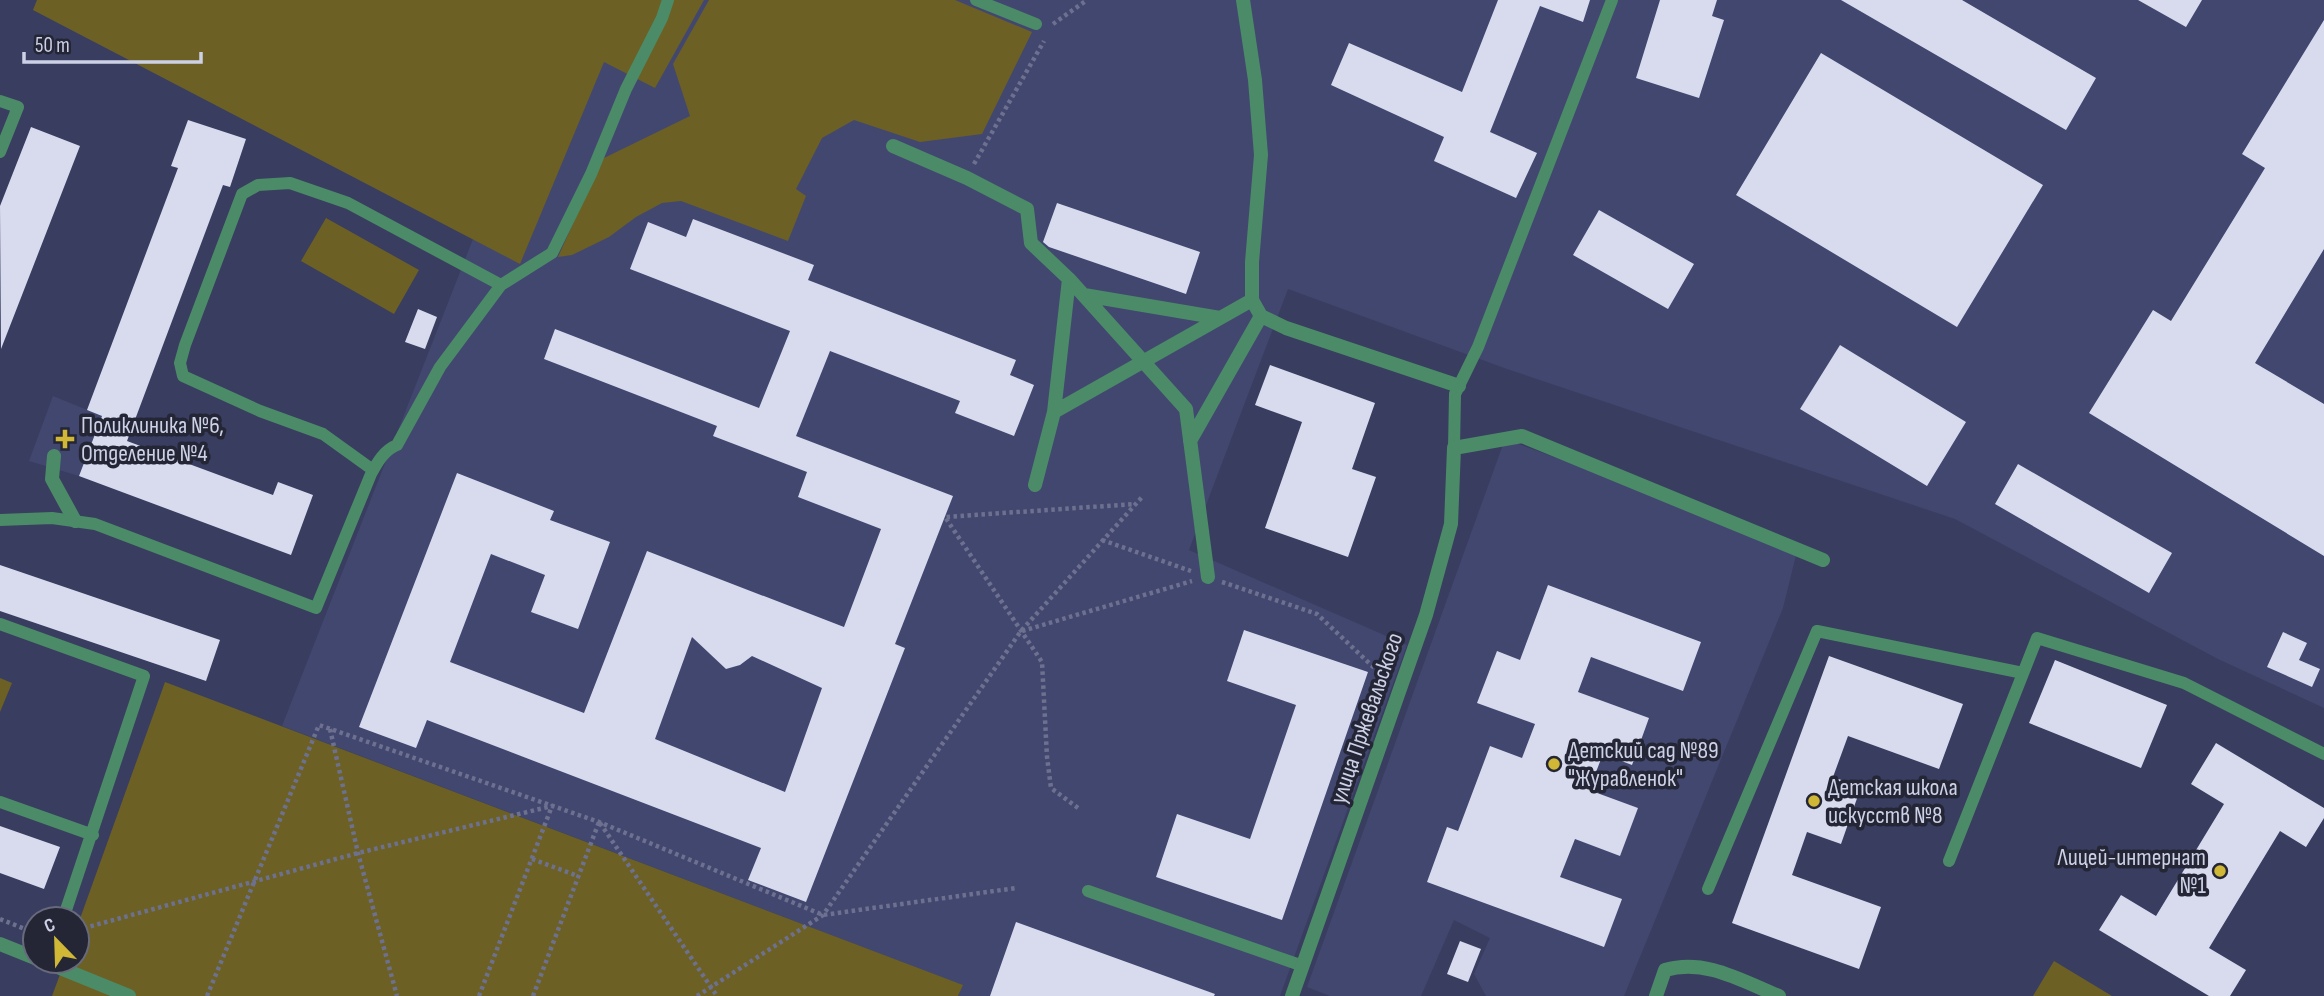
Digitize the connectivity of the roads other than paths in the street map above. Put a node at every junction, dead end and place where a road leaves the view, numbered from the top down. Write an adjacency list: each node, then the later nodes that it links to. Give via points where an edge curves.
1 (668, 0): 10 (lane, via 552,253)
2 (976, 0): 5 (lane)
3 (1243, 0): 12 (street, via 1261,155)
4 (1612, 0): 16 (lane)
5 (1036, 24)
6 (0, 101): 8 (lane, via 18,107)
7 (893, 146): 9 (street, via 1027,209 1031,243)
8 (0, 152)
9 (1069, 279): 11 (street); 17 (street)
10 (501, 285): 21 (lane, via 440,368 397,445); 21 (lane, via 348,203 290,183 258,185 242,194 184,345 183,376 323,434)
11 (1084, 295): 14 (street); 15 (street)
12 (1252, 300): 13 (street); 14 (street)
13 (1261, 316): 16 (street); 18 (street)
14 (1220, 318): 15 (street)
15 (1144, 361): 17 (street); 18 (street, via 1186,409)
16 (1459, 386): 19 (lane)
17 (1054, 412): 22 (street)
18 (1190, 441): 26 (street)
19 (1454, 448): 25 (street, via 1522,436); 38 (street, улица Пржевальского, via 1451,524 1426,615)
20 (54, 456): 24 (street, via 52,479)
21 (373, 470): 24 (lane, via 316,608 95,524)
22 (1035, 485)
23 (0, 520): 24 (lane)
24 (75, 522)
25 (1823, 560)
26 (1208, 577)
27 (0, 624): 31 (lane, via 145,676)
28 (2023, 673): 29 (lane, via 2037,638 2184,683); 32 (lane); 33 (lane, via 1817,631)
29 (2324, 754)
30 (0, 802): 31 (lane)
31 (93, 835): 35 (lane)
32 (1949, 861)
33 (1708, 889)
34 (1088, 891): 38 (lane)
35 (68, 905)
36 (0, 944): 37 (street)
37 (21, 952)
38 (1303, 966): 41 (street, улица Пржевальского)
39 (77, 975): 40 (street)
40 (129, 996)
41 (1292, 996)
42 (1656, 996): 43 (street, via 1665,970 1681,965 1707,967)
43 (1779, 996)

